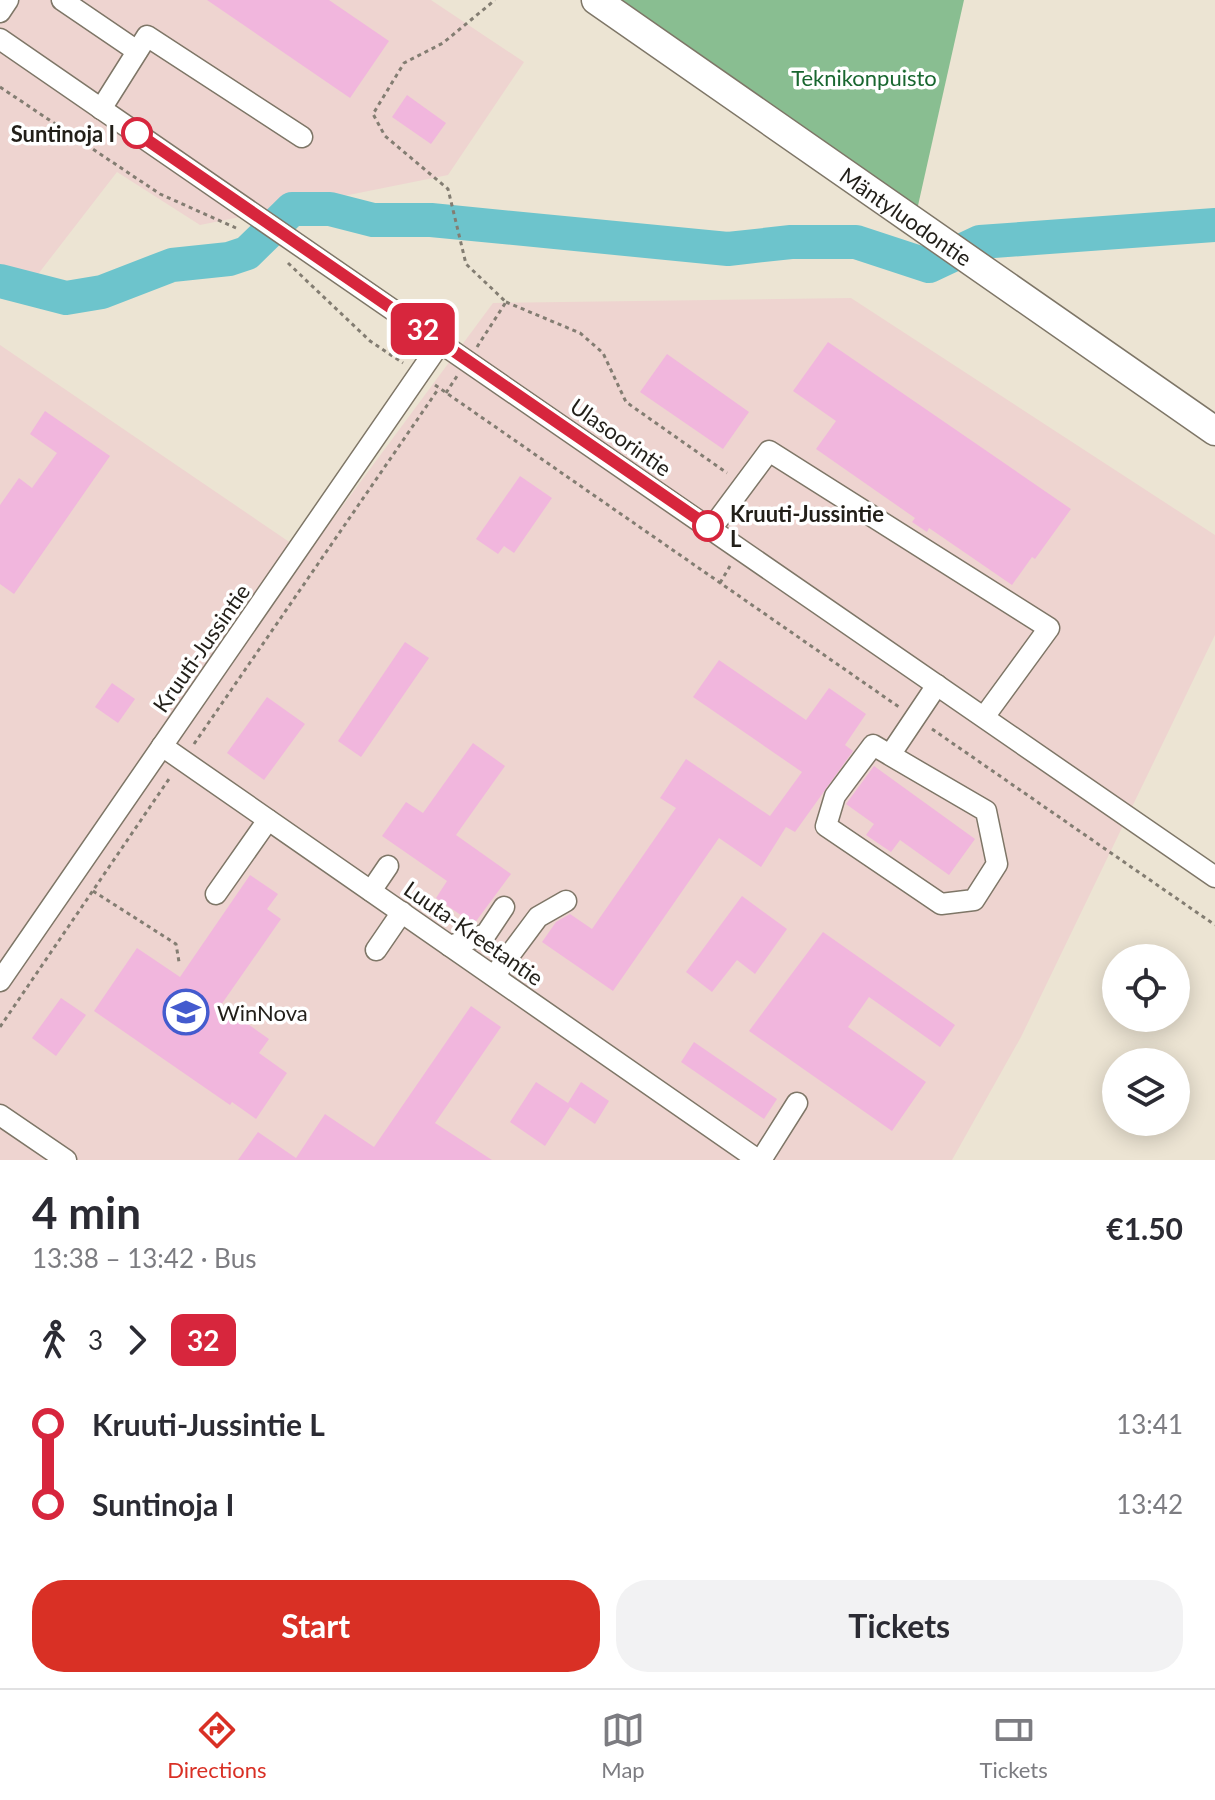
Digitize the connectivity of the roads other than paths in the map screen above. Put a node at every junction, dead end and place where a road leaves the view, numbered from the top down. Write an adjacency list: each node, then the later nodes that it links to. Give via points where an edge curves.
1 (8, 0): 4 (street)
2 (62, 0): 6 (street)
3 (596, 0): 10 (highway, Mäntyluodontie)
4 (0, 12)
5 (0, 39): 7 (street, Ulasoorintie)
6 (137, 51): 7 (street); 8 (street, via 147,36)
7 (101, 109): 9 (street, Ulasoorintie)
8 (302, 137)
9 (441, 342): 11 (street, Ulasoorintie); 14 (street, Kruuti-Jussintie)
10 (1215, 431)
11 (711, 529): 12 (street, Ulasoorintie); 13 (street, via 769,451 1049,628)
12 (937, 685): 13 (street, Ulasoorintie); 15 (street)
13 (984, 717): 18 (street, Ulasoorintie)
14 (162, 746): 16 (street, Luuta-Kreetantie); 27 (street, Kruuti-Jussintie)
15 (890, 755): 15 (street, via 986,811 997,864 974,900 941,904 826,826 835,796 873,745)
16 (268, 820): 19 (street, Luuta-Kreetantie); 20 (street)
17 (388, 866): 19 (street)
18 (1215, 877)
19 (371, 891): 23 (street, Luuta-Kreetantie)
20 (216, 894)
21 (566, 901): 26 (street, via 538,917)
22 (504, 907): 24 (street, via 486,934)
23 (402, 912): 24 (street, Luuta-Kreetantie); 25 (street)
24 (450, 946): 26 (street, Luuta-Kreetantie)
25 (376, 950)
26 (494, 976): 31 (street, Luuta-Kreetantie)
27 (0, 981)
28 (797, 1103): 31 (street)
29 (0, 1115): 30 (street)
30 (66, 1160)
31 (759, 1160)

